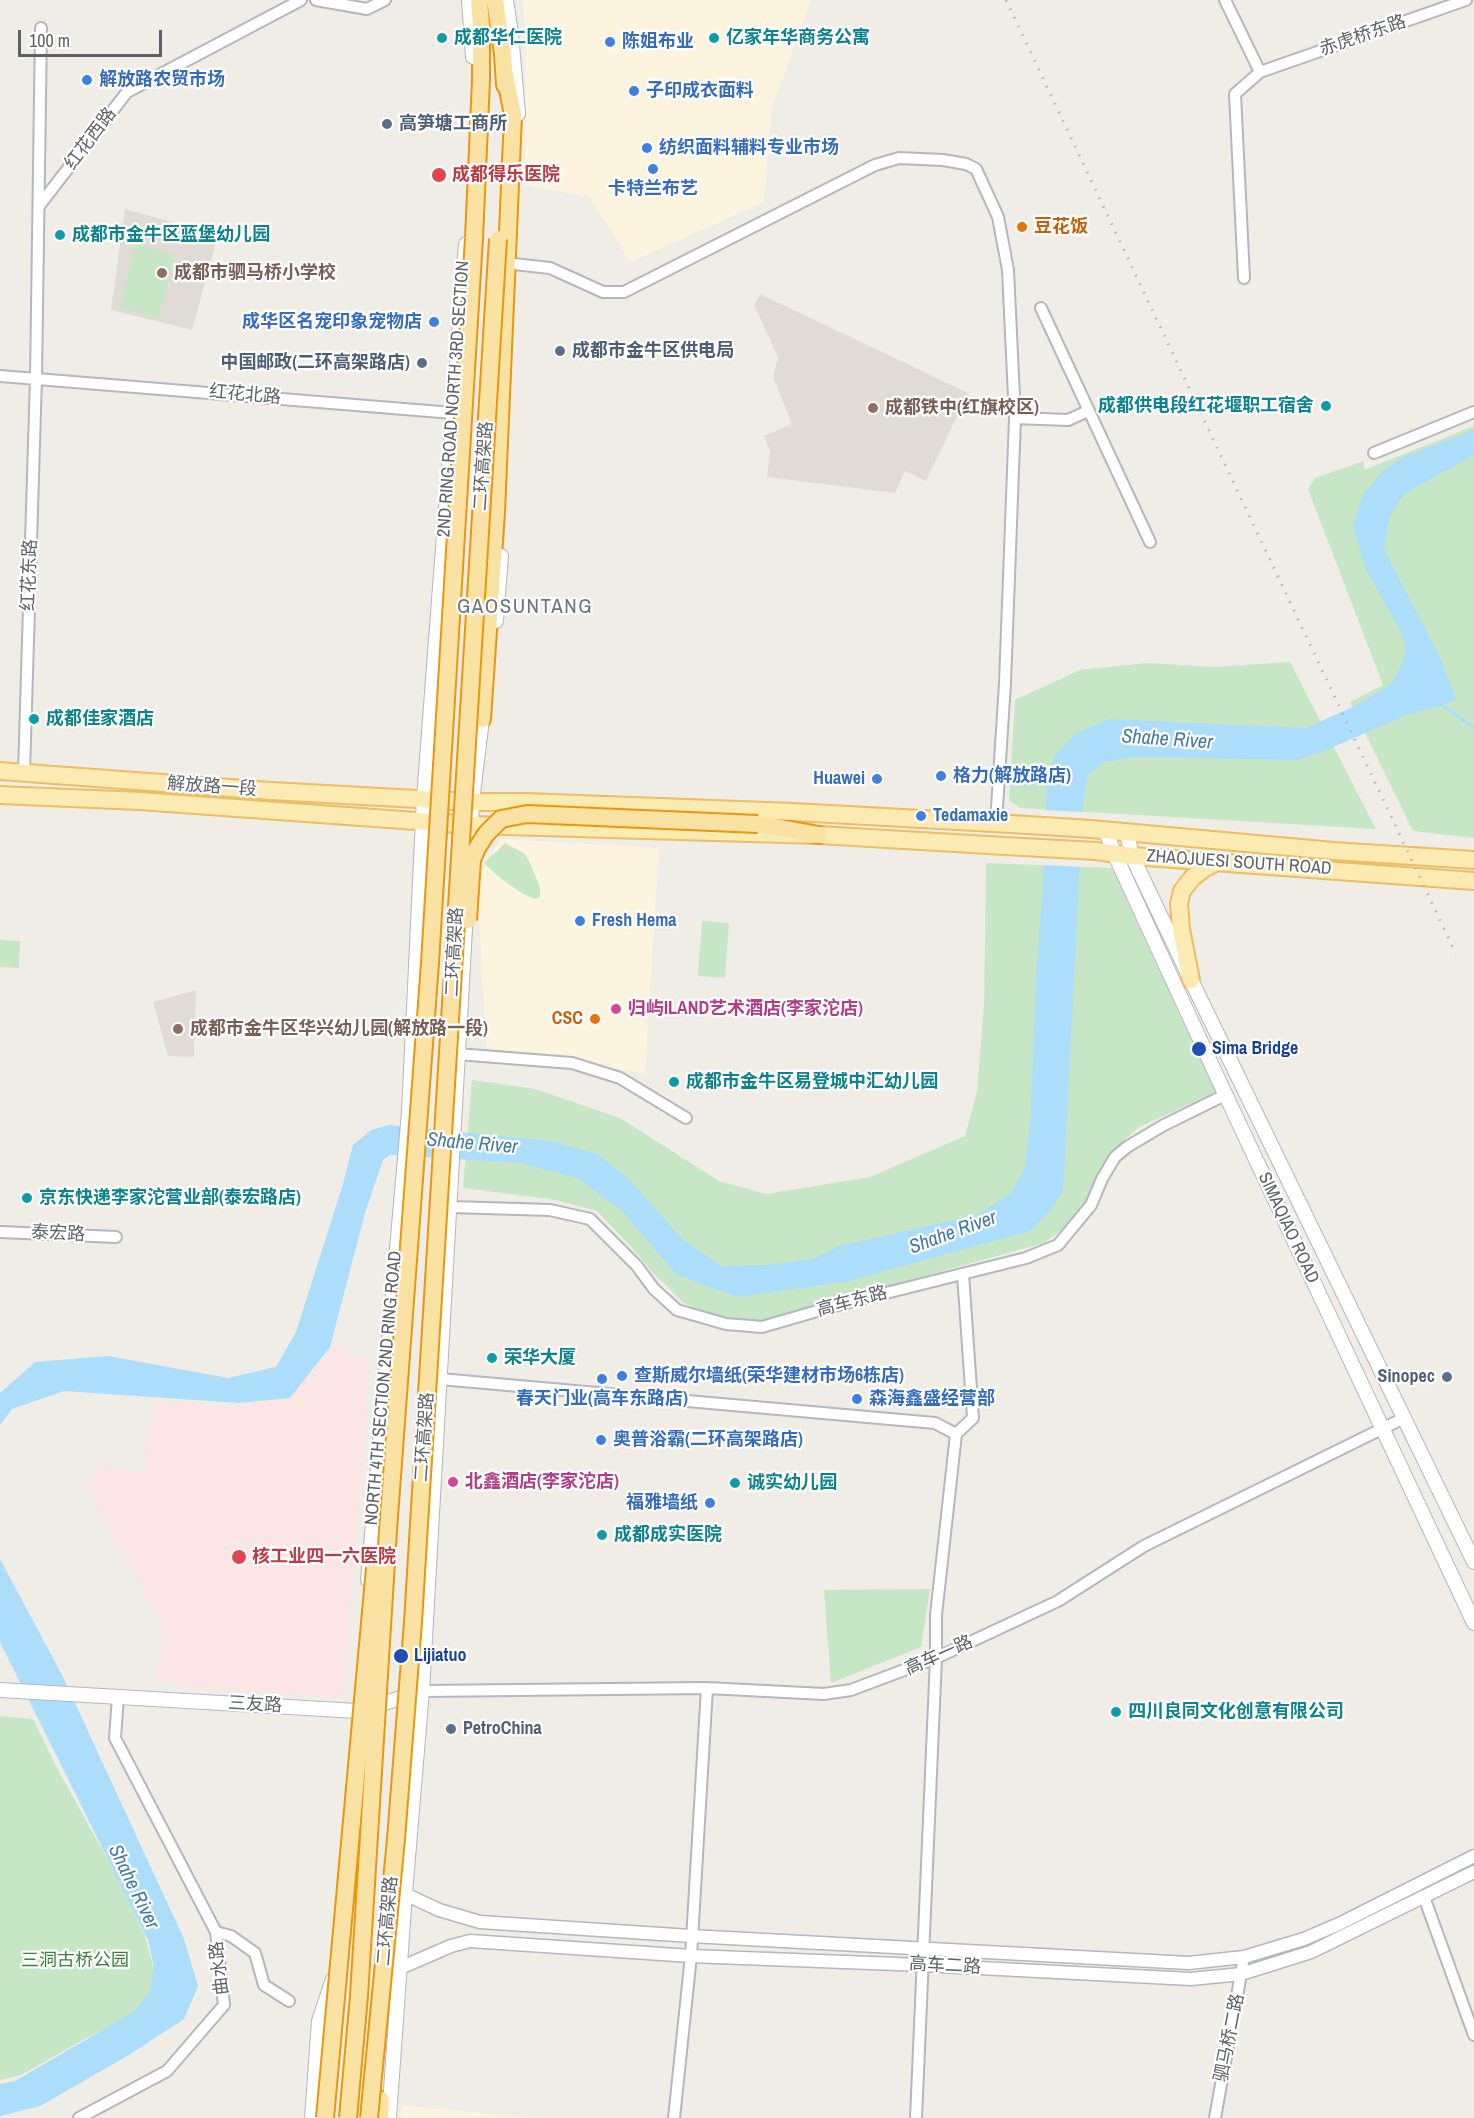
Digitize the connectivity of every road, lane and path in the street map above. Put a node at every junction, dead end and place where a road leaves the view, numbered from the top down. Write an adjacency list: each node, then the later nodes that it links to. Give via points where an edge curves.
1 (301, 0): 13 (street, 红花西路, via 127,92)
2 (316, 0): 3 (street, via 368,9)
3 (385, 0)
4 (469, 0): 21 (main road, 2ND RING ROAD NORTH 3RD SECTION, via 472,132)
5 (479, 0): 55 (highway, 二环高架路, bridge, via 481,80 472,273 430,963)
6 (495, 0): 12 (highway, 二环高架路)
7 (506, 0): 14 (main road, via 518,93)
8 (1225, 0): 11 (street)
9 (1466, 0): 11 (street, 赤虎桥东路)
10 (41, 28): 13 (street)
11 (1260, 72): 15 (street, via 1235,94)
12 (505, 75): 25 (highway, via 513,115 496,512); 43 (highway, 二环高架路, bridge, via 504,146)
13 (39, 206): 18 (street)
14 (514, 264): 22 (street, via 550,268 603,292 624,292 875,165 899,158 966,164 976,169 998,217 1008,270); 25 (main road, via 499,596)
15 (1244, 278)
16 (1041, 308): 19 (street)
17 (0, 376): 18 (street, 红花北路)
18 (36, 378): 21 (street, 红花北路); 27 (street, 红花东路)
19 (1088, 411): 22 (street, via 1068,420); 24 (street)
20 (1474, 412): 23 (street)
21 (453, 413): 29 (main road, 2ND RING ROAD NORTH 3RD SECTION)
22 (1015, 418): 32 (street)
23 (1374, 453)
24 (1150, 542)
25 (482, 719): 30 (main road)
26 (0, 771): 27 (main road, 解放路一段)
27 (24, 772): 29 (main road, 解放路一段)
28 (0, 795): 31 (main road, 解放路一段)
29 (424, 798): 30 (main road, 解放路一段); 31 (main road, NORTH 4TH SECTION 2ND RING ROAD)
30 (472, 802): 32 (main road, 解放路一段); 33 (main road)
31 (422, 822): 33 (main road, 解放路一段); 64 (main road, NORTH 4TH SECTION 2ND RING ROAD, via 409,1112)
32 (1004, 823): 34 (main road, ZHAOJUESI SOUTH ROAD, bridge)
33 (471, 825): 36 (main road, 解放路一段); 44 (main road)
34 (1099, 830): 35 (main road, ZHAOJUESI SOUTH ROAD); 37 (main road, SIMAQIAO ROAD)
35 (1126, 833): 38 (main road, SIMAQIAO ROAD); 39 (main road, ZHAOJUESI SOUTH ROAD)
36 (819, 836): 37 (main road, ZHAOJUESI SOUTH ROAD, bridge); 43 (highway, bridge, via 758,824 527,814 501,819 486,834 472,860 466,948)
37 (1114, 853): 38 (main road, ZHAOJUESI SOUTH ROAD); 45 (main road, SIMAQIAO ROAD)
38 (1132, 856): 40 (main road, ZHAOJUESI SOUTH ROAD); 42 (main road, SIMAQIAO ROAD)
39 (1474, 860)
40 (1218, 862): 41 (main road, ZHAOJUESI SOUTH ROAD); 42 (main road, via 1192,878 1182,891 1179,904)
41 (1474, 881)
42 (1191, 980): 52 (main road, SIMAQIAO ROAD)
43 (450, 1024): 57 (highway, 二环高架路, bridge)
44 (457, 1054): 46 (street, via 572,1063 620,1078); 47 (main road)
45 (1225, 1095): 50 (street, 高车东路, via 1164,1125 1115,1157 1091,1205 1058,1245 1026,1258); 53 (main road, SIMAQIAO ROAD)
46 (686, 1118)
47 (451, 1207): 50 (street, 高车东路, via 550,1210 590,1219 677,1310 726,1324 762,1327); 51 (main road)
48 (0, 1232): 49 (street, 泰宏路)
49 (116, 1237)
50 (963, 1274): 54 (street, via 973,1418)
51 (440, 1379): 54 (street, via 935,1423); 62 (main road)
52 (1404, 1418): 53 (street, 高车一路); 56 (main road, SIMAQIAO ROAD)
53 (1381, 1429): 58 (main road, SIMAQIAO ROAD); 59 (street, 高车一路, via 1144,1546 1058,1601)
54 (956, 1434): 59 (street, via 936,1614)
55 (388, 1530): 81 (highway, bridge, via 375,1565); 82 (highway, 二环高架路, bridge)
56 (1474, 1562)
57 (414, 1622): 83 (highway, 二环高架路, bridge); 84 (highway, bridge, via 417,1653)
58 (1474, 1623)
59 (936, 1658): 60 (street, 高车一路, via 851,1690 824,1694); 71 (street)
60 (707, 1688): 62 (street, 高车一路); 70 (street)
61 (0, 1690): 63 (main road, 三友路)
62 (422, 1691): 64 (main road, 三友路); 67 (main road)
63 (118, 1697): 64 (main road, 三友路); 69 (street, 曲水路, via 115,1738)
64 (357, 1711): 80 (main road, NORTH 4TH SECTION 2ND RING ROAD, via 337,1969 319,2022)
65 (1474, 1856): 73 (street, 高车二路, via 1339,1924)
66 (1474, 1872): 68 (street, 高车二路)
67 (405, 1894): 70 (street, 高车二路, via 439,1910 480,1922); 75 (main road)
68 (1424, 1897): 76 (street, 高车二路, via 1311,1952); 78 (street)
69 (216, 1932): 77 (street, via 231,1936 255,1953 264,1985); 79 (street, 曲水路, via 224,2005 168,2071)
70 (691, 1936): 71 (street, 高车二路); 72 (street)
71 (924, 1948): 73 (street, 高车二路, via 1189,1964); 74 (street)
72 (691, 1956): 74 (street, 高车二路); 75 (street, 高车二路, via 470,1941); 86 (street)
73 (1244, 1957): 76 (street, 驷马桥二路)
74 (922, 1965): 76 (street, 高车二路, via 1191,1979); 87 (street)
75 (400, 1968): 85 (main road)
76 (1241, 1974): 88 (street, 驷马桥二路)
77 (289, 2001)
78 (1474, 2035)
79 (79, 2118)
80 (312, 2118)
81 (325, 2118)
82 (348, 2118)
83 (369, 2118)
84 (380, 2118)
85 (389, 2118)
86 (674, 2118)
87 (916, 2118)
88 (1215, 2118)

